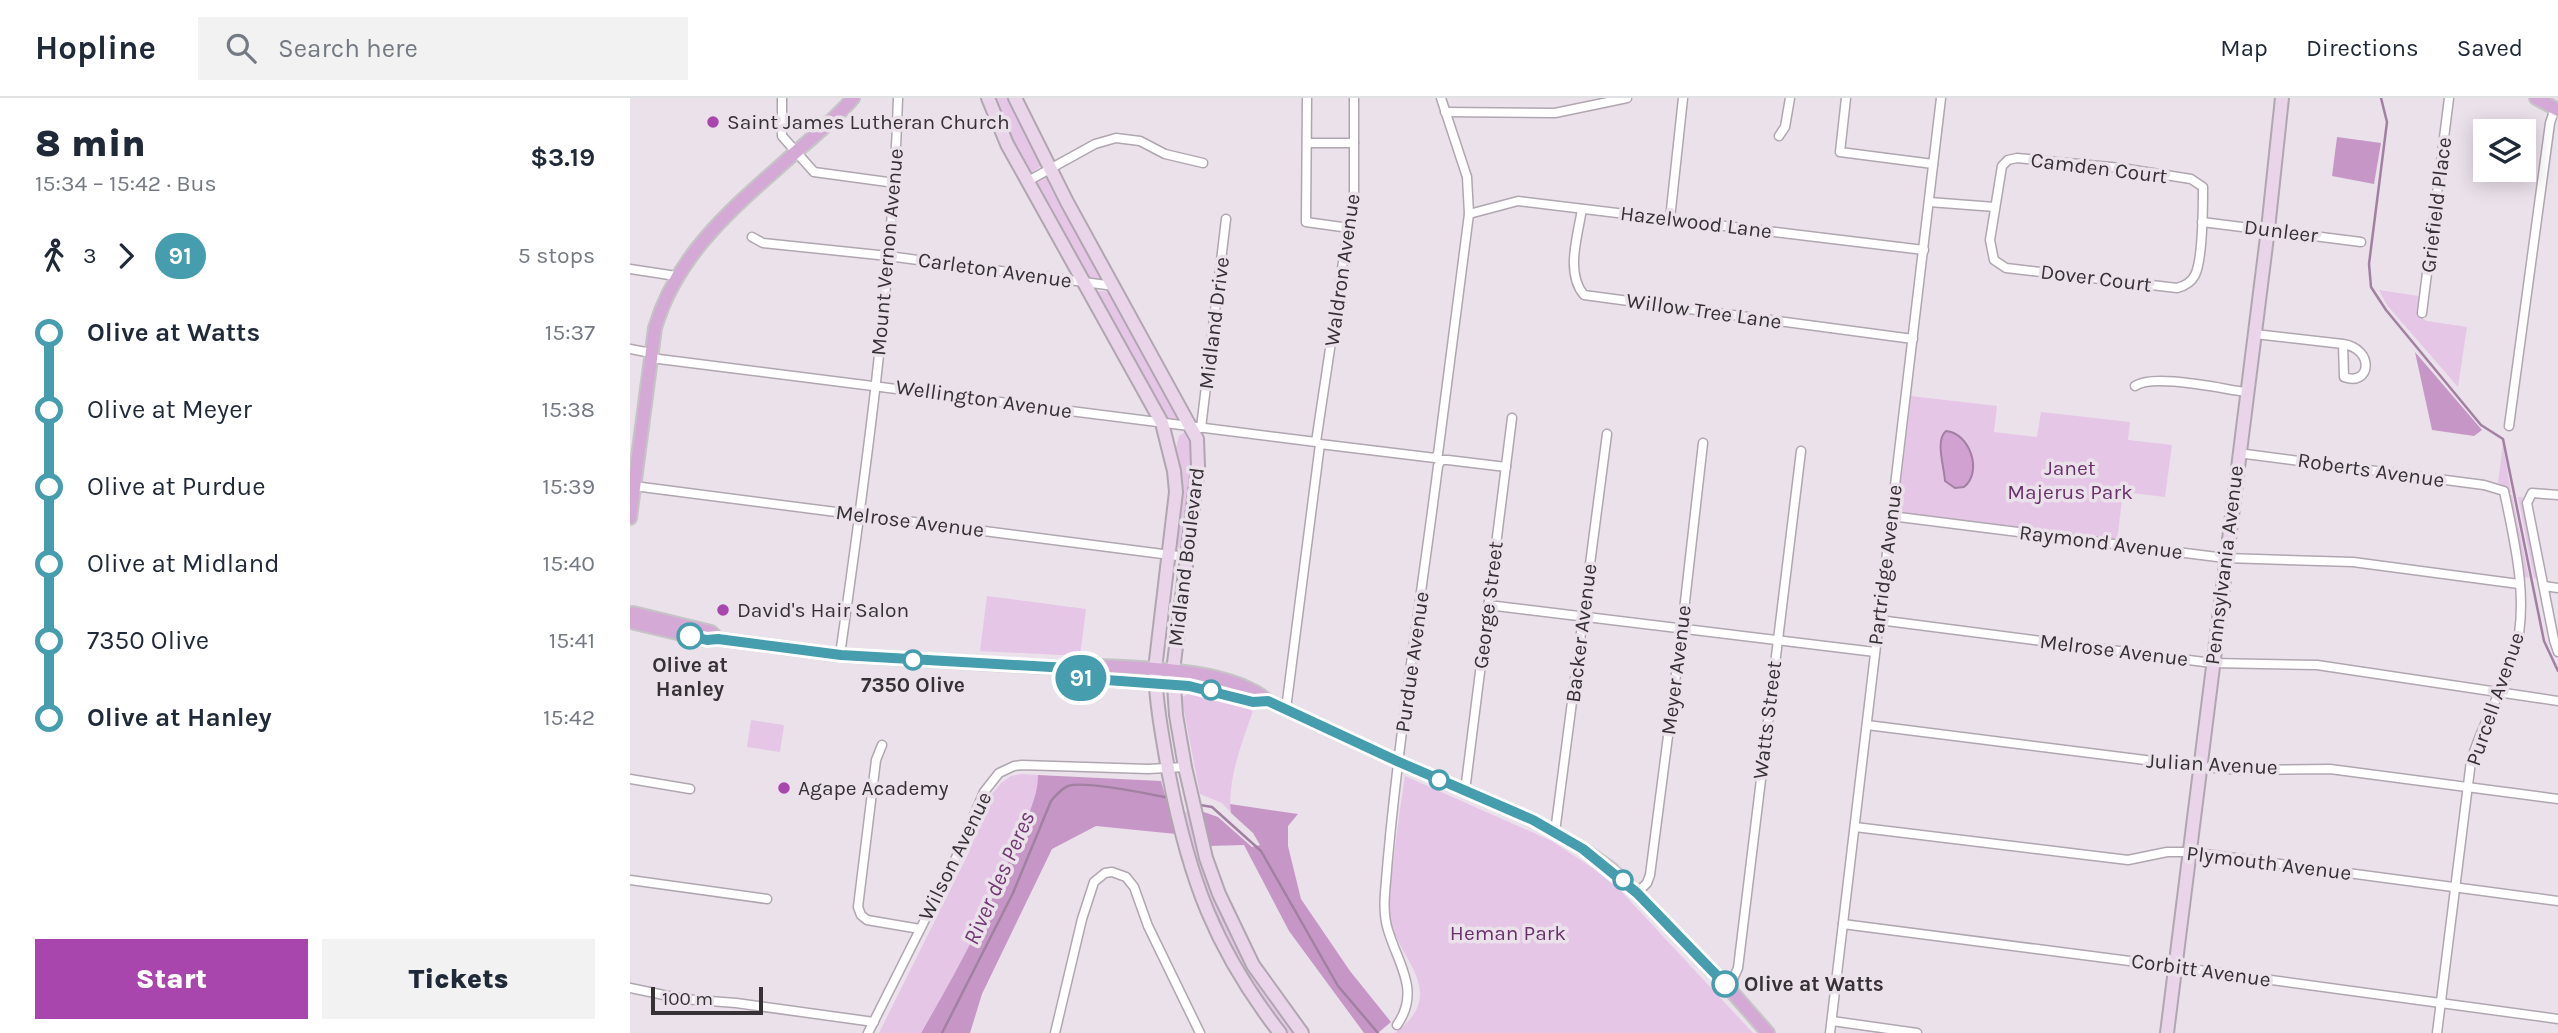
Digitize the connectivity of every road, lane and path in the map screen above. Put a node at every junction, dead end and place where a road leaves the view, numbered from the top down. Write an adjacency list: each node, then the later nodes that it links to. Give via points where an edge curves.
1 (782, 98): 22 (street, via 780,131)
2 (853, 98): 22 (main road)
3 (898, 98): 27 (street, Mount Vernon Avenue)
4 (988, 98): 26 (main road, Midland Boulevard)
5 (1015, 98): 25 (main road, Midland Boulevard)
6 (1307, 98): 20 (street)
7 (1354, 98): 21 (street, Waldron Avenue)
8 (1441, 98): 18 (street, Purdue Avenue)
9 (1628, 98): 18 (street, via 1555,113)
10 (1683, 98): 33 (street)
11 (1790, 98): 19 (street)
12 (1846, 98): 24 (street, via 1840,152)
13 (1941, 98): 24 (street, Partridge Avenue)
14 (2282, 98): 36 (main road, Pennsylvania Avenue)
15 (2449, 98): 45 (street, Griefield Place)
16 (2536, 98): 17 (main road)
17 (2557, 109): 56 (street, via 2550,123)
18 (1445, 112): 31 (street, Purdue Avenue, via 1467,177)
19 (1779, 136)
20 (1307, 143): 21 (street); 35 (street, via 1306,222)
21 (1354, 143): 35 (street, Waldron Avenue, via 1354,203)
22 (795, 153): 27 (street, via 814,172); 42 (main road, via 706,235)
23 (1203, 163): 25 (street, via 1165,155 1140,141 1116,138)
24 (1933, 164): 28 (street, Partridge Avenue)
25 (1049, 167): 26 (street); 44 (main road, Midland Boulevard)
26 (1027, 181): 43 (main road, Midland Boulevard)
27 (895, 183): 40 (street, Mount Vernon Avenue)
28 (1929, 202): 29 (street); 39 (street, Partridge Avenue)
29 (1995, 208): 34 (street, Camden Court, via 2002,166 2017,158 2191,179 2203,187); 34 (street, Dover Court, via 1992,256 2006,268 2177,288 2191,282 2196,273)
30 (1582, 209): 31 (street, Hazelwood Lane, via 1518,201); 33 (street, Hazelwood Lane); 47 (street, Willow Tree Lane, via 1574,270 1584,295)
31 (1469, 214): 64 (street, Purdue Avenue)
32 (1226, 219): 57 (street, Midland Drive)
33 (1670, 219): 39 (street, Hazelwood Lane)
34 (2202, 222): 36 (street, Dunleer)
35 (1349, 228): 59 (street, Waldron Avenue)
36 (2268, 229): 38 (street, Dunleer); 46 (main road, Pennsylvania Avenue)
37 (752, 237): 40 (street, Carleton Avenue, via 763,243)
38 (2361, 242)
39 (1924, 250): 47 (street, Partridge Avenue)
40 (888, 256): 43 (street, Carleton Avenue); 51 (street, Mount Vernon Avenue)
41 (630, 269): 42 (street)
42 (676, 276): 50 (main road, via 663,302)
43 (1084, 282): 44 (street, Carleton Avenue); 55 (main road, Midland Boulevard)
44 (1114, 286): 57 (main road, Midland Boulevard)
45 (2422, 313)
46 (2255, 334): 48 (street); 53 (main road, Pennsylvania Avenue)
47 (1913, 339): 70 (street, Partridge Avenue)
48 (2343, 344)
49 (630, 349): 50 (street, Wellington Avenue)
50 (651, 355): 51 (street, Wellington Avenue); 61 (main road)
51 (875, 385): 55 (street, Wellington Avenue); 69 (street, Mount Vernon Avenue)
52 (2135, 386): 53 (street, via 2158,381)
53 (2246, 392): 63 (main road, Pennsylvania Avenue)
54 (1512, 418): 65 (street, George Street)
55 (1162, 423): 57 (street, Wellington Avenue); 72 (main road, Midland Boulevard, via 1176,492)
56 (2510, 426)
57 (1196, 427): 59 (street, Wellington Avenue); 73 (main road, Midland Boulevard, via 1198,467)
58 (1607, 435): 79 (street, Backer Avenue)
59 (1318, 443): 64 (street, Wellington Avenue); 96 (street, Waldron Avenue)
60 (1703, 443): 82 (street, Meyer Avenue)
61 (635, 450): 66 (main road)
62 (1801, 451): 83 (street, Watts Street)
63 (2238, 453): 67 (street, Roberts Avenue); 74 (main road, Pennsylvania Avenue)
64 (1438, 459): 65 (street, Wellington Avenue); 99 (street, Purdue Avenue)
65 (1506, 467): 78 (street, George Street)
66 (634, 486): 69 (street, Melrose Avenue); 71 (main road)
67 (2504, 491): 75 (street, Purcell Avenue)
68 (2558, 495): 76 (street, Purcell Avenue, via 2538,492 2530,495 2527,506)
69 (860, 514): 72 (street, Melrose Avenue); 86 (street, Mount Vernon Avenue)
70 (1891, 516): 74 (street, Raymond Avenue); 81 (street, Partridge Avenue)
71 (630, 518)
72 (1169, 554): 73 (street, Melrose Avenue); 89 (main road, Midland Boulevard)
73 (1186, 557): 90 (main road, Midland Boulevard)
74 (2225, 558): 75 (street, Raymond Avenue, via 2353,562); 87 (main road, Pennsylvania Avenue)
75 (2519, 584): 93 (street, Purcell Avenue, via 2522,606 2517,643)
76 (2544, 586): 77 (street); 85 (street, Purcell Avenue)
77 (2558, 588)
78 (1488, 605): 79 (street); 106 (street, George Street)
79 (1583, 616): 82 (street); 109 (street, Backer Avenue)
80 (630, 618): 86 (main road, via 633,613 711,632 718,639)
81 (1879, 620): 84 (street, Partridge Avenue); 87 (street, Melrose Avenue)
82 (1682, 628): 83 (street); 113 (street, Meyer Avenue, via 1650,876)
83 (1777, 639): 84 (street); 119 (street, Watts Street, via 1738,968)
84 (1875, 652): 97 (street, Partridge Avenue)
85 (2558, 652)
86 (841, 655): 88 (main road)
87 (2212, 663): 93 (street, Melrose Avenue, via 2317,665); 101 (main road, Pennsylvania Avenue)
88 (1068, 668): 89 (main road); 91 (main road, via 1079,678)
89 (1155, 669): 90 (main road); 91 (main road, Midland Boulevard)
90 (1173, 671): 92 (main road, Midland Boulevard); 94 (main road, via 1229,681)
91 (1155, 683): 92 (main road); 102 (main road, Midland Boulevard)
92 (1173, 685): 94 (main road); 100 (main road, Midland Boulevard)
93 (2499, 691): 95 (street, Melrose Avenue); 104 (street, Purcell Avenue, via 2477,742)
94 (1268, 701): 96 (main road)
95 (2558, 701)
96 (1286, 709): 99 (main road)
97 (1867, 725): 101 (street, Julian Avenue); 108 (street, Partridge Avenue)
98 (882, 745): 117 (street, via 876,760 858,906 867,920)
99 (1399, 762): 106 (main road); 125 (street, Purdue Avenue, via 1384,906 1408,989 1405,1014)
100 (1185, 767): 102 (street, Wilson Avenue); 130 (main road, Midland Boulevard, via 1206,858 1234,927 1253,965)
101 (2201, 767): 104 (street, Julian Avenue, via 2330,769); 110 (main road, Pennsylvania Avenue)
102 (1168, 768): 117 (street, Wilson Avenue, via 1022,765 999,773 984,792); 129 (main road, Midland Boulevard, via 1198,890 1246,985)
103 (630, 779): 105 (street)
104 (2467, 787): 107 (street, Julian Avenue); 112 (street, Purcell Avenue)
105 (690, 789)
106 (1465, 791): 109 (main road)
107 (2558, 799)
108 (1855, 827): 110 (street, Plymouth Avenue, via 2128,860); 116 (street, Partridge Avenue)
109 (1555, 832): 113 (main road)
110 (2190, 852): 112 (street, Plymouth Avenue); 118 (main road, Pennsylvania Avenue)
111 (630, 880): 114 (street)
112 (2454, 887): 115 (street, Plymouth Avenue); 121 (street, Purcell Avenue)
113 (1637, 893): 119 (main road)
114 (767, 899)
115 (2558, 901)
116 (1843, 924): 118 (street, Corbitt Avenue); 123 (street, Partridge Avenue)
117 (920, 929): 124 (street, Wilson Avenue)
118 (2176, 967): 121 (street, Corbitt Avenue); 134 (main road, Pennsylvania Avenue)
119 (1725, 984): 131 (main road)
120 (630, 989): 124 (street)
121 (2441, 1002): 122 (street, Corbitt Avenue); 135 (street, Purcell Avenue)
122 (2558, 1019)
123 (1832, 1021): 132 (street, Partridge Avenue); 133 (street)
124 (874, 1022): 126 (street, Wilson Avenue)
125 (1397, 1025)
126 (867, 1033)
127 (1055, 1033): 128 (street, via 1094,882 1112,872 1126,877 1134,887)
128 (1200, 1033)
129 (1280, 1033)
130 (1302, 1033)
131 (1768, 1033)
132 (1830, 1033)
133 (1917, 1033)
134 (2167, 1033)
135 (2437, 1033)

